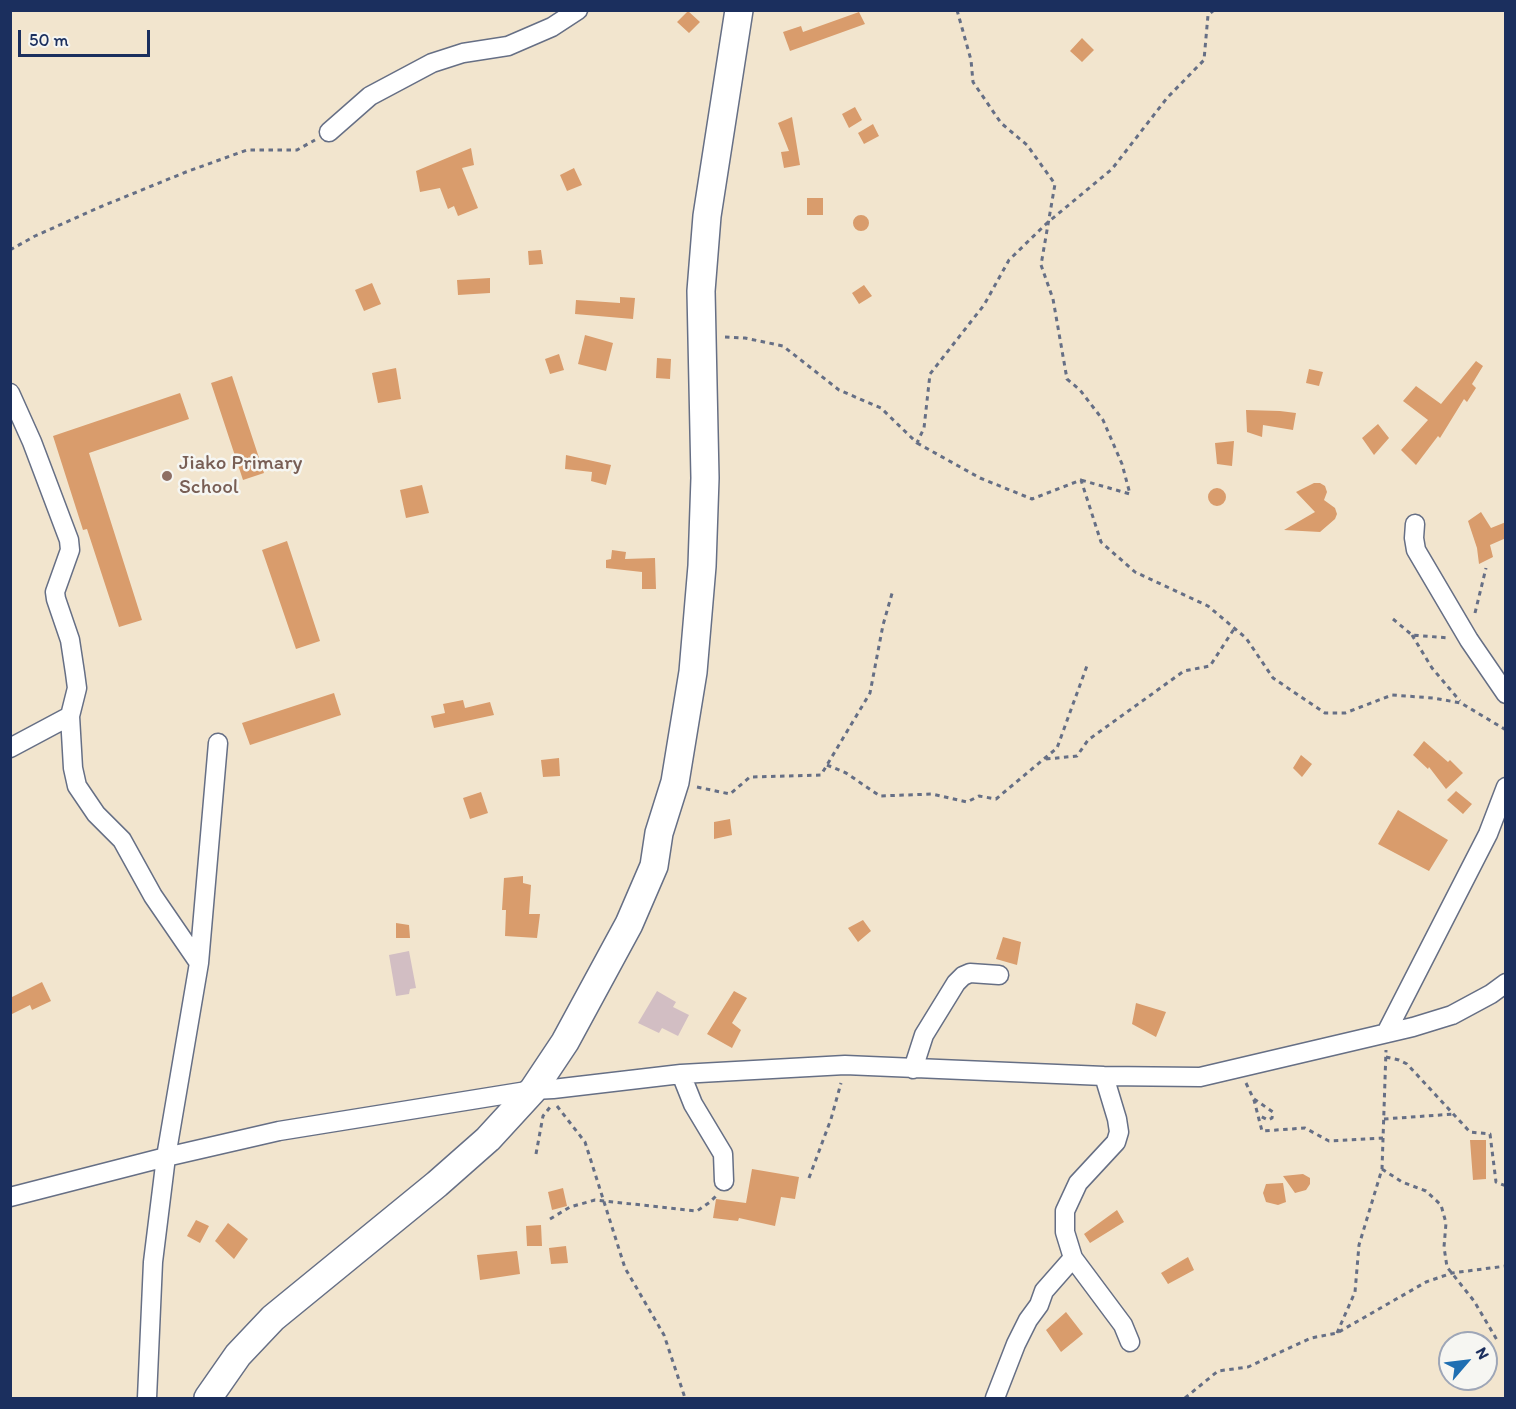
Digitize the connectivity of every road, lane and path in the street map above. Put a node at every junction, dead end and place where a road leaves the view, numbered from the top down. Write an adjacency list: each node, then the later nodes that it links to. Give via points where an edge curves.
1 (578, 10): 5 (street, via 552,27 508,46 432,63 370,96)
2 (739, 10): 8 (street, via 707,216)
3 (957, 10): 6 (path, via 973,82 1001,123 1027,146 1055,184)
4 (1214, 10): 6 (path, via 1208,15 1204,60 1167,98 1112,169)
5 (329, 132): 7 (path, via 297,150 247,150 186,172)
6 (1047, 223): 10 (path, via 1009,260 984,305 930,374 924,428); 11 (path, via 1041,265 1053,300 1067,379 1103,420 1130,494)
7 (10, 250)
8 (701, 336): 10 (path, via 745,338 783,346 839,390 881,408); 29 (street, via 705,478 702,566 693,672)
9 (10, 393): 23 (street, via 69,540 70,550 55,592 70,640 77,688)
10 (917, 443): 11 (path, via 980,478 1032,500)
11 (1081, 480): 17 (path, via 1101,542 1135,572 1208,606)
12 (1415, 525): 19 (street, via 1416,550)
13 (1486, 568): 16 (path)
14 (892, 590): 28 (path, via 870,693)
15 (1393, 619): 18 (path)
16 (1474, 621)
17 (1234, 628): 22 (path, via 1246,638 1273,678 1325,713 1346,713 1392,695); 27 (path, via 1210,666 1184,671 1088,740 1077,756)
18 (1412, 635): 19 (path); 22 (path, via 1432,668)
19 (1469, 640): 21 (street)
20 (1088, 663): 27 (path, via 1057,748)
21 (1506, 694)
22 (1461, 703): 24 (path)
23 (70, 716): 26 (street); 31 (street, via 77,786 122,840 153,896)
24 (1506, 730)
25 (218, 743): 31 (street)
26 (10, 748)
27 (1044, 759): 28 (path, via 996,798 979,796 967,802 932,794 880,796)
28 (827, 765): 29 (path, via 821,776 750,777 730,794)
29 (675, 782): 41 (street, via 659,833 654,866 629,924 565,1042)
30 (1506, 787): 34 (street, via 1488,834)
31 (198, 963): 48 (street)
32 (999, 975): 38 (street, via 970,973 956,983 924,1035)
33 (1506, 983): 34 (street, via 1452,1015)
34 (1386, 1034): 35 (path); 37 (street)
35 (1386, 1057): 43 (path, via 1407,1064); 45 (path)
36 (845, 1065): 38 (street); 39 (street); 50 (path)
37 (1240, 1068): 40 (street, via 1200,1077); 42 (path)
38 (913, 1069): 40 (street)
39 (681, 1074): 41 (street); 51 (street, via 693,1104 723,1154)
40 (1104, 1076): 56 (street, via 1119,1132 1116,1142 1078,1183 1065,1211 1065,1232)
41 (533, 1090): 48 (street, via 279,1131); 63 (street, via 488,1139 437,1184 273,1318 238,1355)
42 (1253, 1098): 44 (path); 44 (path, via 1273,1112 1268,1120)
43 (1454, 1114): 45 (path); 52 (path, via 1470,1132 1490,1134 1496,1182)
44 (1258, 1116): 46 (path, via 1262,1131 1305,1128 1329,1140)
45 (1384, 1119): 46 (path)
46 (1383, 1138): 49 (path)
47 (536, 1154): 54 (path, via 543,1116 554,1102 585,1142)
48 (166, 1157): 53 (street); 62 (street, via 153,1262)
49 (1382, 1169): 58 (path, via 1426,1191 1441,1205 1446,1222 1447,1267); 60 (path, via 1359,1245 1354,1292)
50 (810, 1178)
51 (724, 1181): 54 (path, via 716,1198 697,1211)
52 (1506, 1186)
53 (10, 1197)
54 (605, 1202): 55 (path, via 595,1200 570,1207); 64 (path, via 625,1268 664,1335)
55 (550, 1220)
56 (1072, 1258): 61 (street, via 1123,1325); 65 (street, via 1044,1291 1028,1320)
57 (1506, 1266): 58 (path)
58 (1452, 1273): 59 (path); 60 (path, via 1426,1282)
59 (1492, 1331)
60 (1337, 1333): 66 (path, via 1311,1338 1248,1367 1218,1371)
61 (1130, 1342)
62 (147, 1398)
63 (208, 1398)
64 (685, 1398)
65 (995, 1398)
66 (1185, 1398)

